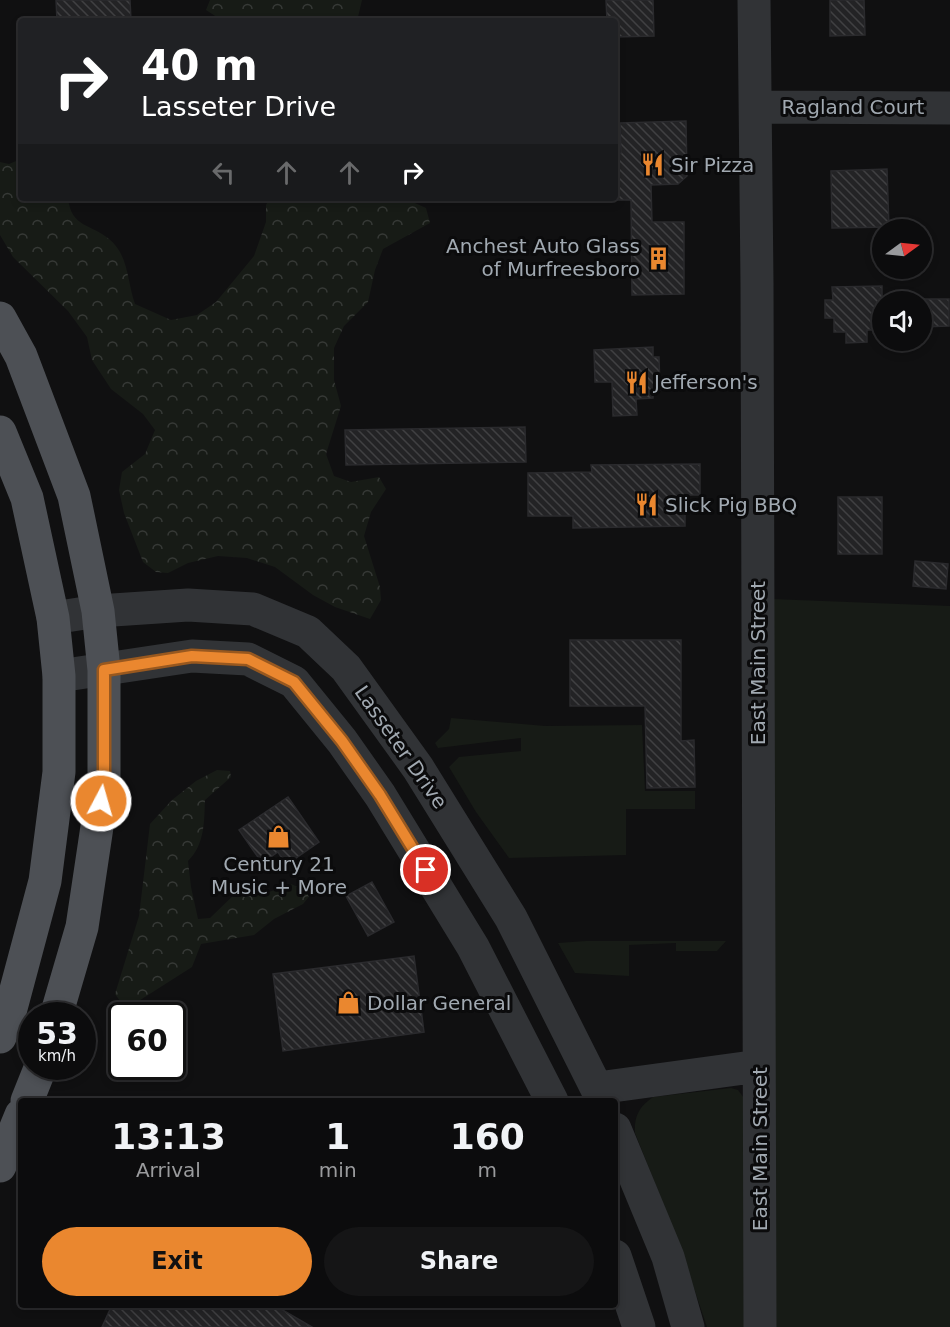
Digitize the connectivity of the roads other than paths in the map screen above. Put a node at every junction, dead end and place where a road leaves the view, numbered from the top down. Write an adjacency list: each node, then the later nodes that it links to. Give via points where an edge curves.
1 (754, 0): 2 (street, East Main Street)
2 (756, 107): 3 (street, Ragland Court); 12 (street, East Main Street)
3 (950, 108)
4 (0, 318): 6 (main road, via 21,356 74,496)
5 (0, 432): 7 (main road, via 27,498)
6 (98, 611): 7 (street, Lasseter Drive); 8 (main road); 14 (street, Lasseter Drive, via 188,604 253,609 308,632 346,668 418,768 498,897)
7 (52, 618): 9 (main road)
8 (104, 670): 9 (street); 10 (main road, via 104,780 82,927); 16 (street, via 192,656 248,659 294,682 386,804 473,947)
9 (59, 676): 11 (main road, via 59,772 45,881)
10 (60, 1002)
11 (0, 1037)
12 (759, 1066): 14 (street); 23 (street, East Main Street)
13 (35, 1080): 15 (main road)
14 (601, 1094)
15 (28, 1098)
16 (550, 1098)
17 (18, 1122): 19 (main road)
18 (618, 1136): 22 (street, via 668,1257)
19 (0, 1166)
20 (618, 1265): 21 (street)
21 (639, 1327)
22 (688, 1327)
23 (760, 1327)

